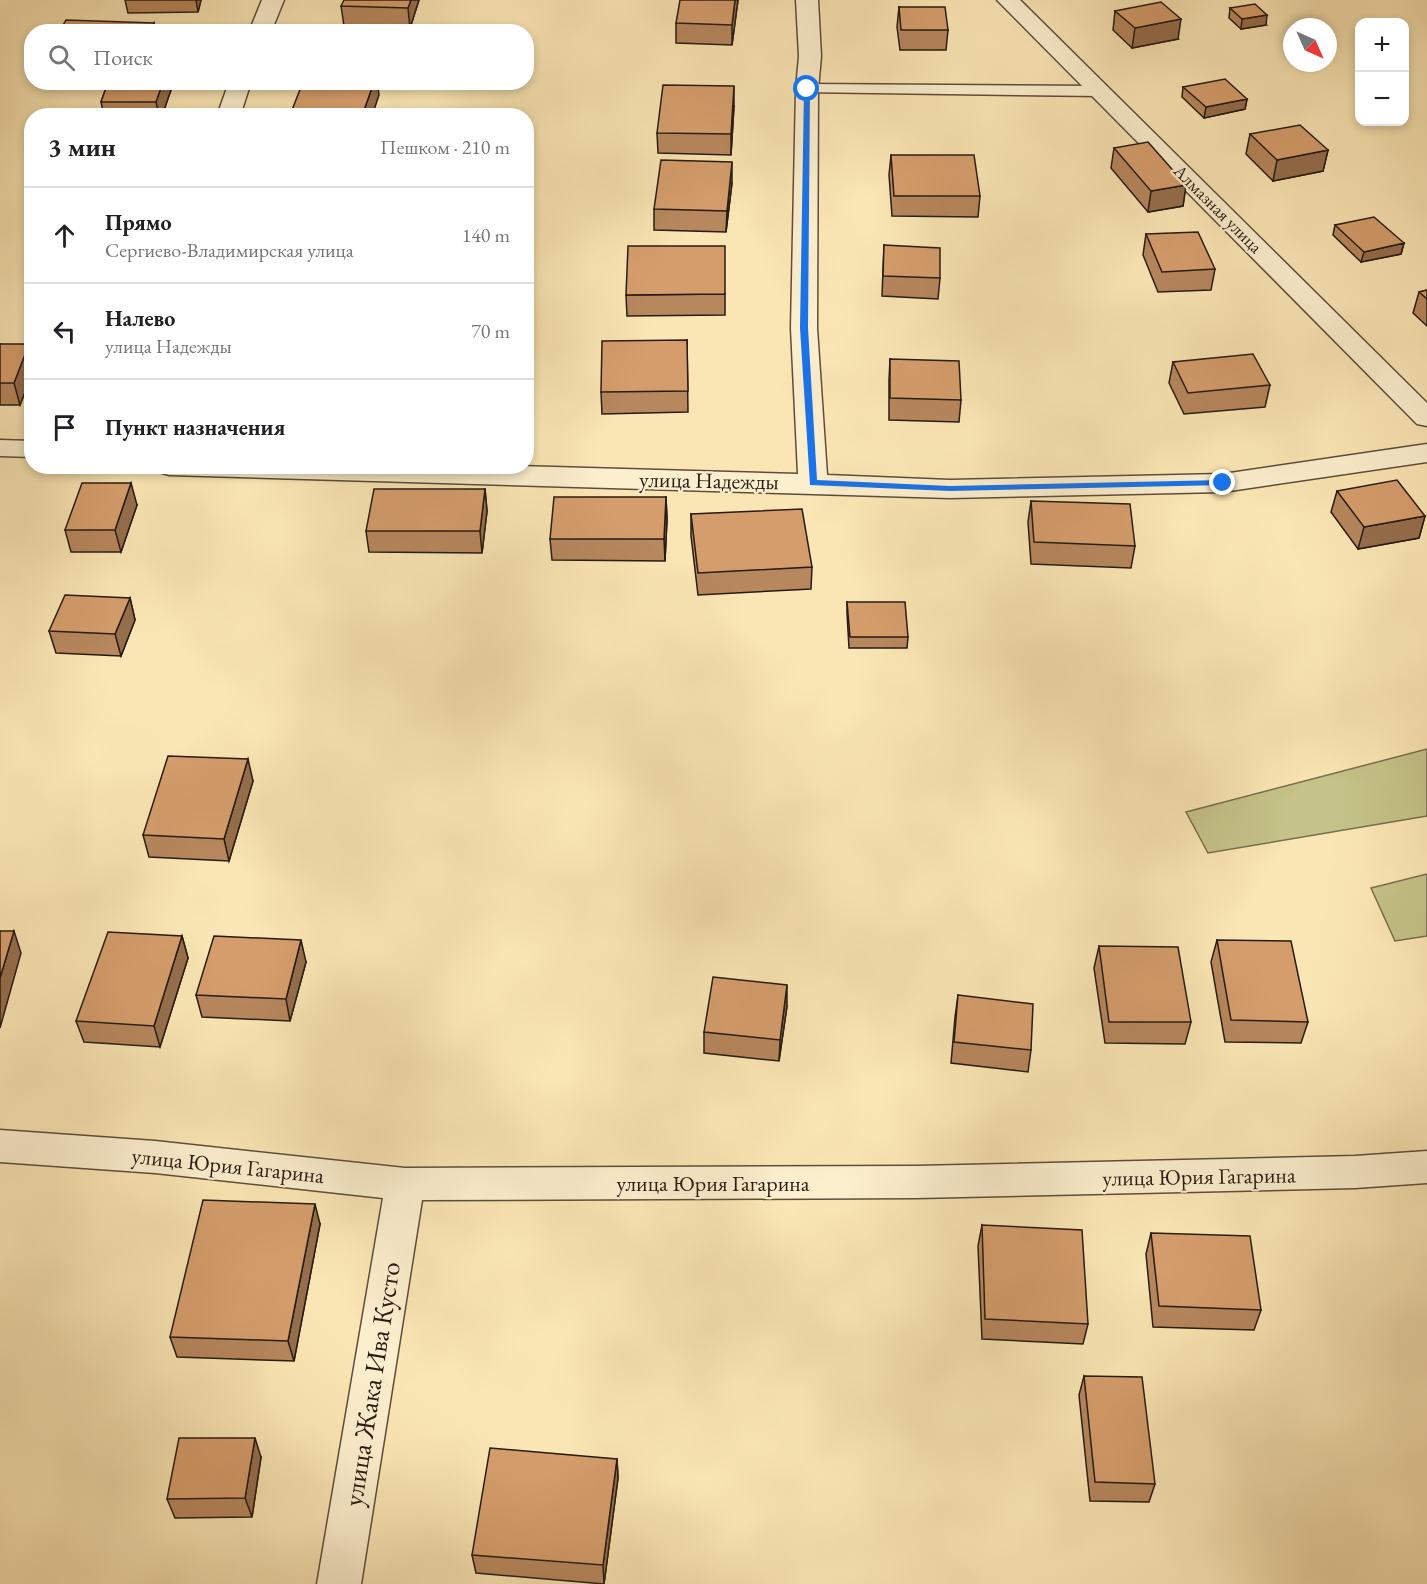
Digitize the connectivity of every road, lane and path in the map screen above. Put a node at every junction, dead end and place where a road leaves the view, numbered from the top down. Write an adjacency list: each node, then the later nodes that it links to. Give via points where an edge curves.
1 (273, 0): 4 (street)
2 (807, 0): 5 (street)
3 (1008, 0): 7 (street, Алмазная улица)
4 (263, 24)
5 (807, 89): 7 (lane); 14 (street, via 804,328)
6 (237, 90): 8 (street)
7 (1099, 91): 9 (street, Алмазная улица)
8 (231, 108)
9 (1427, 418)
10 (0, 448): 11 (street)
11 (24, 449)
12 (1427, 453): 14 (street, улица Надежды, via 1223,483 950,489)
13 (472, 474): 14 (street, улица Надежды)
14 (813, 483)
15 (0, 1146): 17 (street, улица Юрия Гагарина, via 155,1157)
16 (1427, 1167): 17 (street, улица Юрия Гагарина, via 929,1182)
17 (405, 1184): 18 (street, улица Жака Ива Кусто)
18 (339, 1584)

